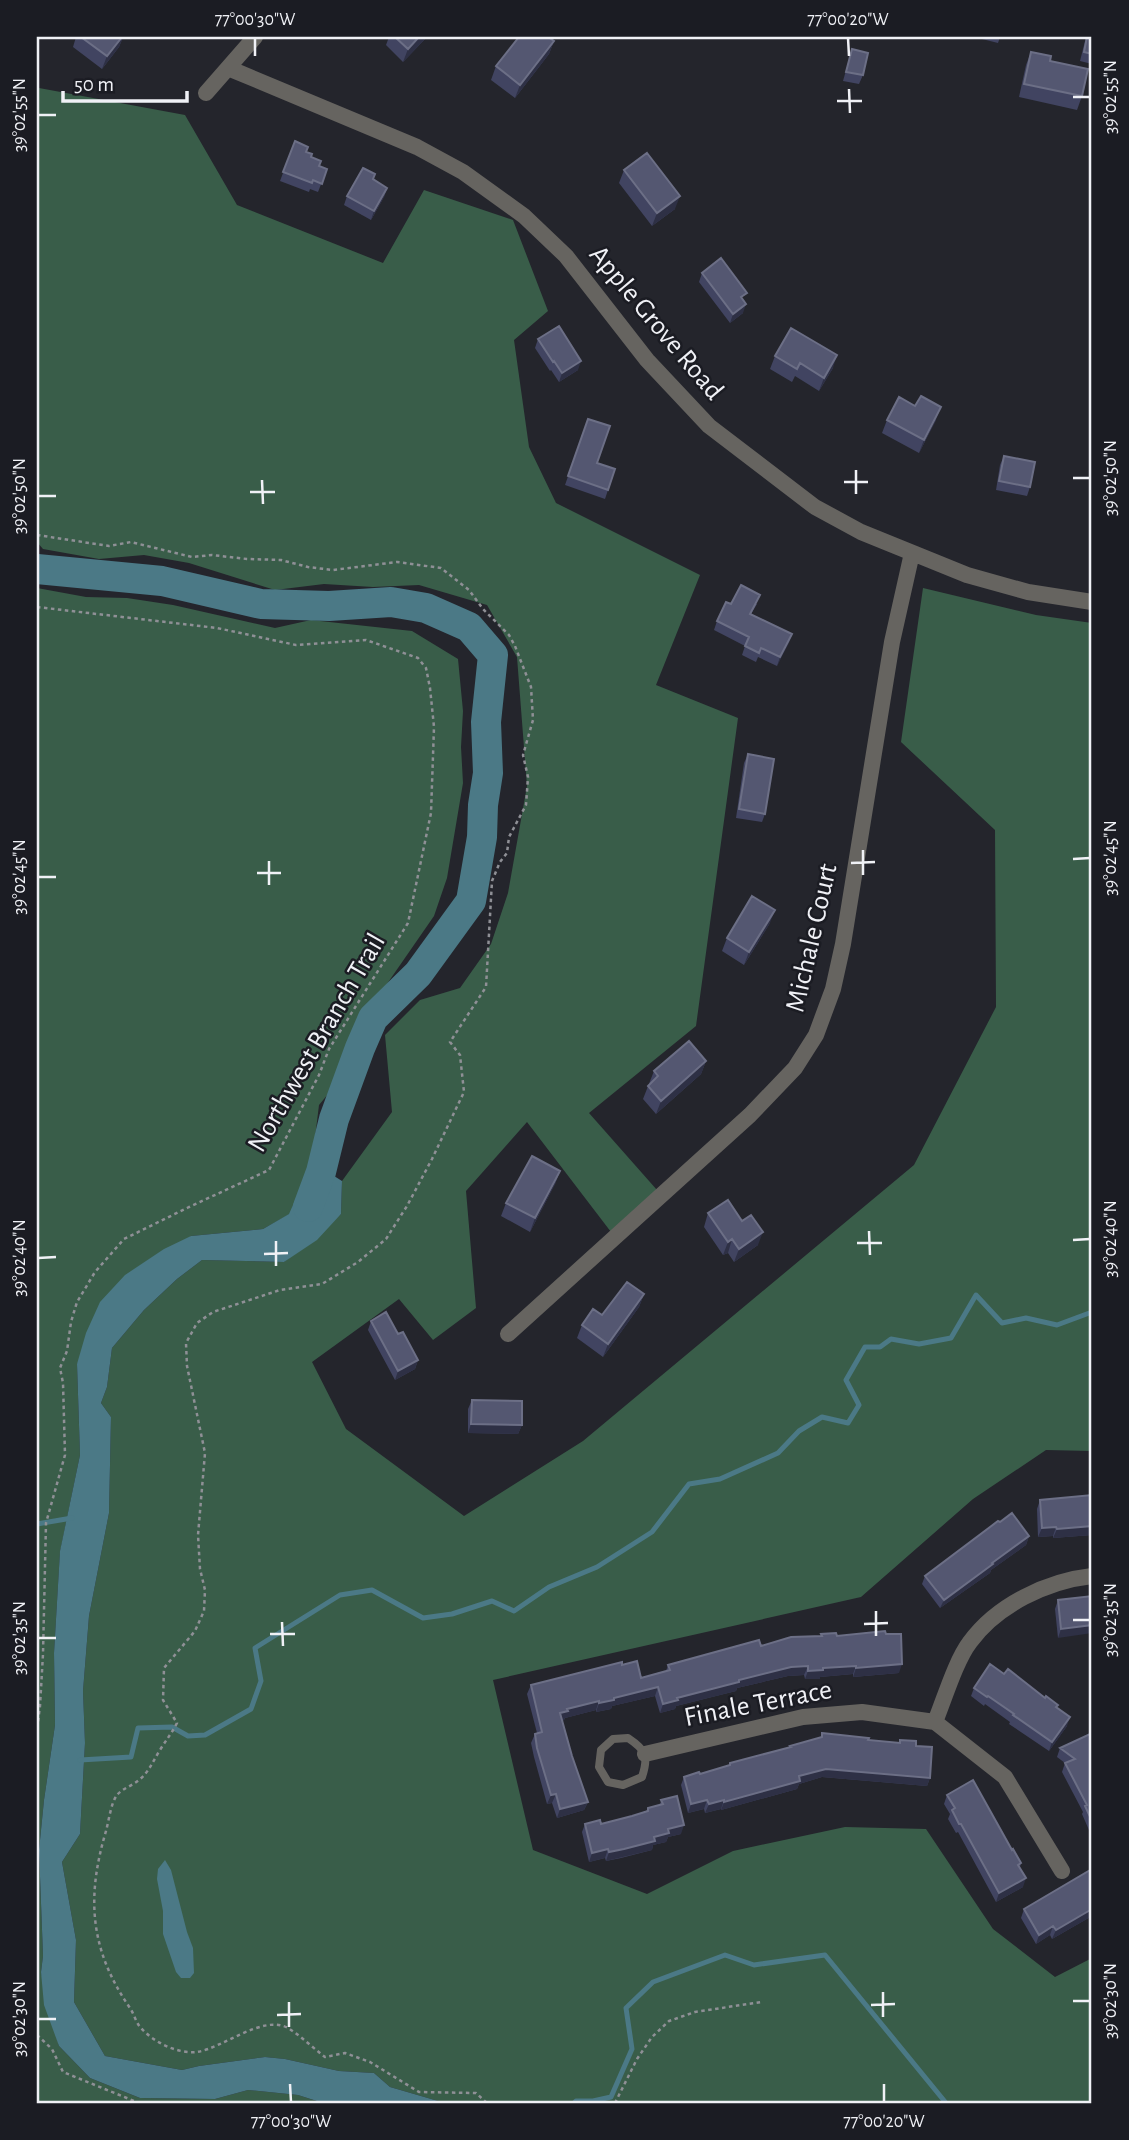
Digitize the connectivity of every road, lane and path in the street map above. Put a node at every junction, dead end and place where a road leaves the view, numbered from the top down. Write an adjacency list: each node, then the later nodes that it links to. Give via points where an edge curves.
1 (255, 37): 2 (street)
2 (228, 68): 3 (street); 5 (street, Apple Grove Road, via 417,147 473,179 524,216 566,256 647,360 709,426 815,507)
3 (206, 93)
4 (37, 535): 17 (path, via 109,546 131,542 192,557 281,560 333,570 397,562 441,568 469,590 509,635 531,687 533,720 523,755 528,776 526,804 492,881 486,987 450,1042 460,1055 464,1091 432,1159 386,1239 358,1262 322,1284 280,1290 213,1312 197,1323 186,1343 205,1453 198,1535 204,1611 195,1631 164,1668 163,1700 177,1723 151,1767 116,1796 97,1869 94,1916 107,1970 140,2026 167,2048 197,2052 265,2025 285,2026 326,2057 345,2053 370,2062 419,2092 475,2093)
5 (912, 553): 6 (street, Apple Grove Road, via 1028,592); 8 (street, Michale Court, via 892,642 844,944 816,1035 795,1068 750,1115)
6 (1092, 602)
7 (37, 607): 11 (path, Northwest Branch Trail, via 217,628 296,645 366,640 418,658 426,668 434,727 430,813 408,923 329,1049 269,1170 124,1239 95,1272 77,1302 60,1368 65,1455 46,1523)
8 (508, 1334)
9 (1092, 1576): 10 (street, via 1034,1592 998,1614 969,1643)
10 (935, 1722): 12 (street, Finale Terrace, via 862,1712 803,1717); 13 (street, via 1005,1777)
11 (37, 1730)
12 (645, 1754): 12 (lane, via 628,1738 612,1740 601,1750 599,1767 608,1782 622,1785 642,1777)
13 (1062, 1871)
14 (761, 2002): 18 (path, via 668,2021 637,2059)
15 (37, 2035): 16 (path, via 52,2049 63,2072)
16 (139, 2103)
17 (487, 2103)
18 (615, 2103)

